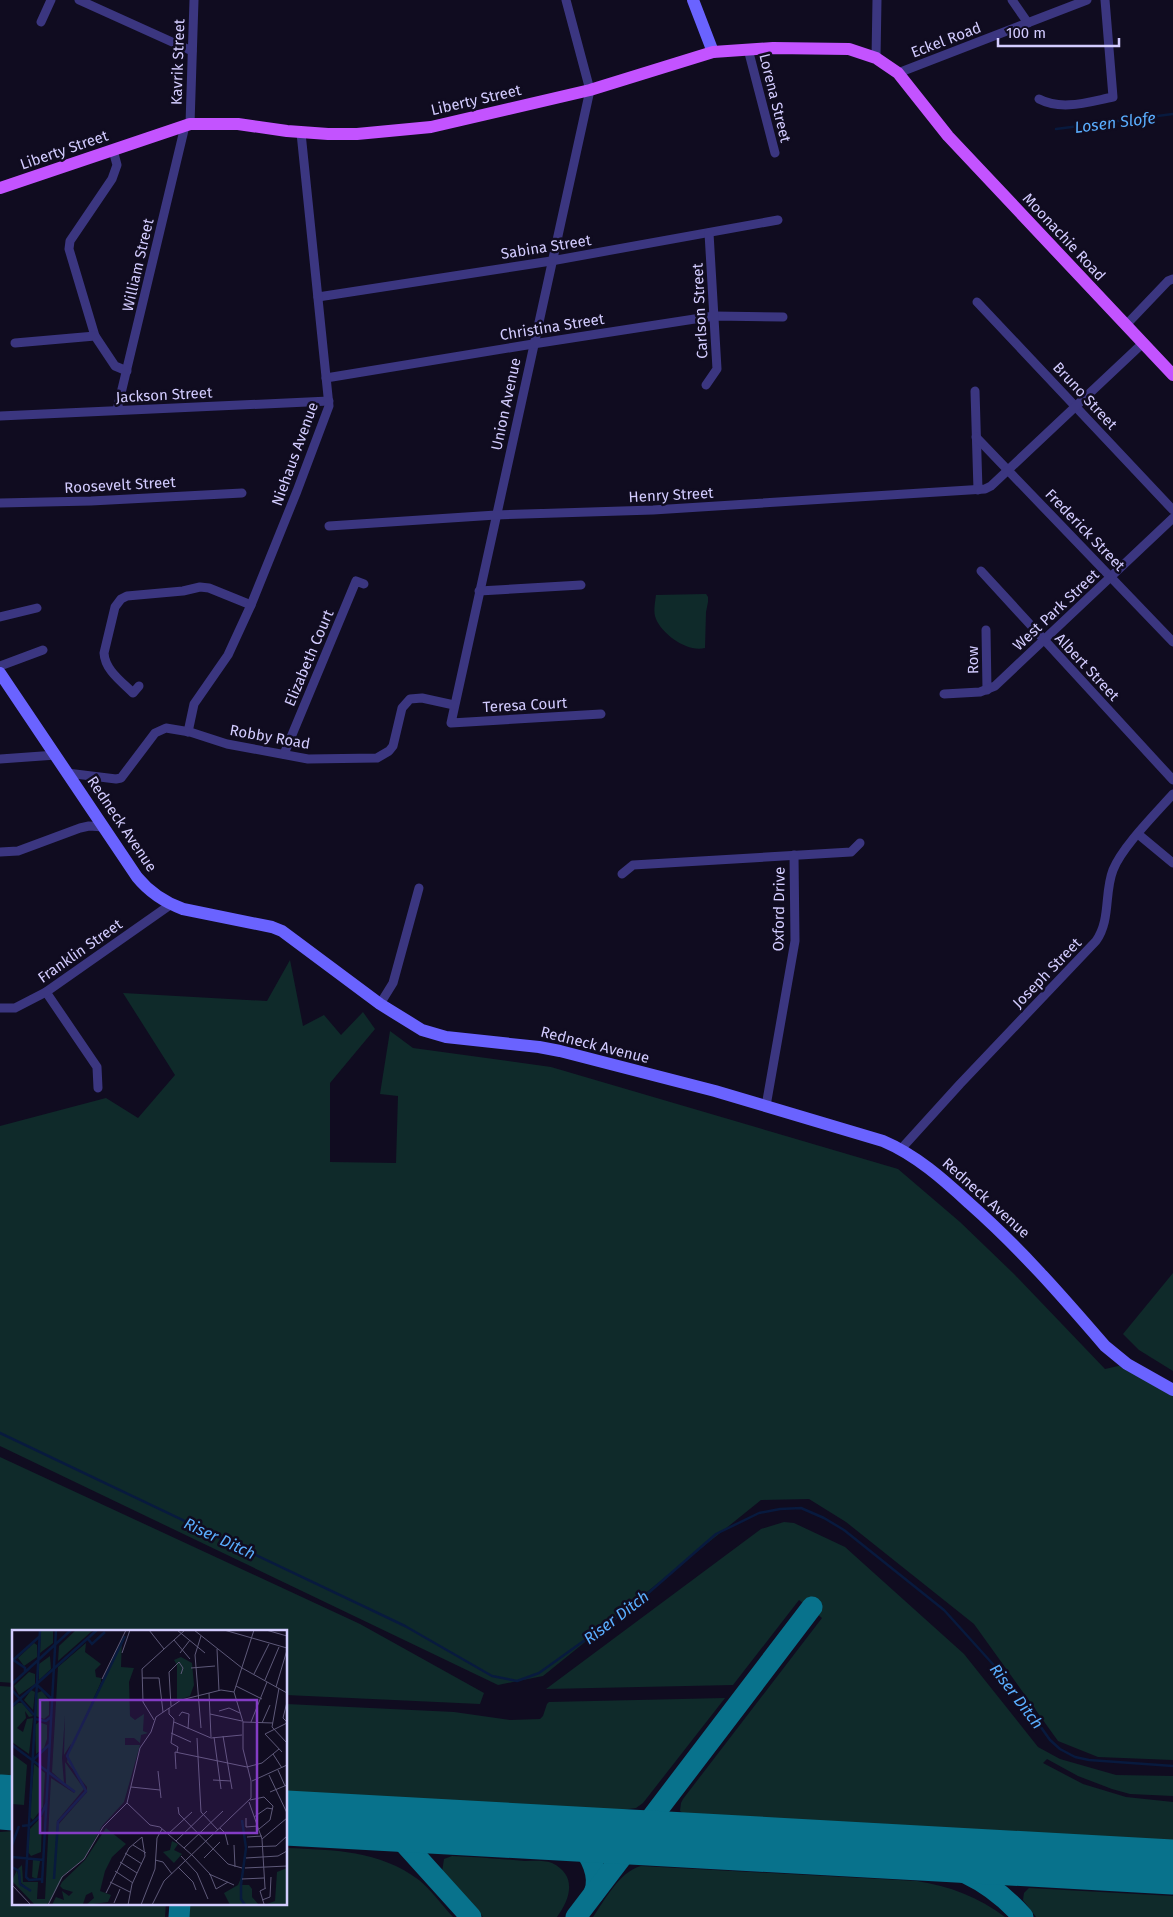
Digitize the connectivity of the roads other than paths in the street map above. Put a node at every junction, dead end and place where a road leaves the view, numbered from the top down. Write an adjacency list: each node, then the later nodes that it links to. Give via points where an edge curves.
1 (51, 0): 10 (street)
2 (79, 0): 13 (street)
3 (194, 0): 13 (street, Kavrik Street)
4 (566, 0): 17 (street)
5 (694, 0): 14 (street)
6 (877, 0): 15 (street)
7 (1012, 0): 11 (street)
8 (1087, 0): 11 (street, Eckel Road)
9 (1105, 0): 18 (street, via 1113,97 1065,106)
10 (41, 22)
11 (1028, 23): 16 (street, Eckel Road)
12 (748, 49): 14 (main road, Liberty Street); 15 (main road, Liberty Street, via 849,49); 23 (street, Lorena Street)
13 (192, 51): 20 (street, Kavrik Street)
14 (713, 52): 17 (main road, Liberty Street)
15 (876, 58): 16 (main road, Liberty Street)
16 (898, 73): 19 (main road, Liberty Street)
17 (590, 90): 21 (main road, Liberty Street, via 431,127 356,134); 27 (street, Union Avenue)
18 (1039, 99)
19 (935, 119): 33 (main road, Moonachie Road, via 972,163)
20 (188, 125): 21 (main road, Liberty Street, via 238,124); 22 (main road, Liberty Street); 38 (street, William Street)
21 (301, 133): 29 (street, Niehaus Avenue)
22 (114, 150): 24 (main road, Liberty Street); 34 (street, via 116,165 112,179 70,241 69,249)
23 (775, 153)
24 (0, 188)
25 (778, 220): 26 (street, Sabina Street)
26 (709, 232): 27 (street, Sabina Street); 31 (street, Carlson Street)
27 (551, 261): 29 (street, Sabina Street); 37 (street, Union Avenue)
28 (1173, 279): 33 (street)
29 (318, 296): 40 (street, Niehaus Avenue)
30 (977, 302): 44 (street, Bruno Street)
31 (714, 316): 32 (street, Christina Street); 37 (street, Christina Street); 41 (street, Carlson Street, via 717,369)
32 (782, 317)
33 (1126, 325): 36 (main road, Moonachie Road)
34 (95, 336): 35 (street); 38 (street, via 115,366)
35 (15, 343)
36 (1143, 343): 39 (main road, Moonachie Road); 44 (street, Henry Street)
37 (532, 344): 40 (street, Christina Street); 53 (street, Union Avenue)
38 (127, 371): 45 (street, William Street)
39 (1173, 375)
40 (326, 378): 43 (street, Niehaus Avenue)
41 (706, 386)
42 (974, 391): 47 (street)
43 (329, 401): 45 (street, Jackson Street); 61 (street, Niehaus Avenue, via 297,491)
44 (1075, 406): 48 (street, Henry Street); 52 (street, Bruno Street)
45 (117, 410): 46 (street, Jackson Street)
46 (0, 416)
47 (976, 437): 48 (street, Frederick Street); 49 (street)
48 (1008, 470): 49 (street, Henry Street, via 991,486); 57 (street, Frederick Street)
49 (978, 490): 53 (street, Henry Street, via 653,510)
50 (242, 493): 51 (street, Roosevelt Street, via 90,502)
51 (0, 503)
52 (1173, 510)
53 (496, 515): 55 (street, Henry Street); 60 (street, Union Avenue)
54 (1173, 518): 57 (street, West Park Street)
55 (328, 526)
56 (981, 571): 65 (street, Albert Street)
57 (1111, 577): 65 (street, West Park Street); 66 (street, Frederick Street)
58 (364, 584): 77 (street, Elizabeth Court, via 356,581)
59 (581, 585): 60 (street)
60 (479, 591): 73 (street, Union Avenue)
61 (250, 605): 70 (street, via 200,587 184,592 121,599 115,607 104,660 132,693); 76 (street, Niehaus Avenue, via 228,655 194,704)
62 (36, 608): 63 (street)
63 (0, 616)
64 (986, 630): 71 (street, Row)
65 (1044, 641): 71 (street, West Park Street, via 1000,683); 81 (street, Albert Street)
66 (1173, 642)
67 (43, 650): 68 (street)
68 (0, 666)
69 (0, 673): 78 (street, Redneck Avenue)
70 (139, 686)
71 (987, 690): 72 (street, West Park Street)
72 (944, 694)
73 (454, 705): 75 (street, Union Avenue); 77 (street, Robby Road, via 422,698 410,699 402,708 393,746 377,758 308,759)
74 (601, 714): 75 (street, Teresa Court)
75 (451, 723)
76 (188, 732): 77 (street, Robby Road, via 227,744); 80 (street, Robby Road, via 166,728 155,733 121,778)
77 (284, 754)
78 (56, 755): 79 (street); 80 (street, Redneck Avenue)
79 (0, 759)
80 (67, 773): 83 (street, Redneck Avenue)
81 (1173, 780)
82 (1173, 794): 84 (street, Joseph Street)
83 (104, 827): 86 (street, via 80,828 18,850); 91 (street, Redneck Avenue, via 137,877 155,896)
84 (1138, 834): 88 (street); 97 (street, Joseph Street, via 1113,869 1102,934)
85 (860, 843): 87 (street, via 851,852)
86 (0, 852)
87 (794, 855): 89 (street, Oxford Drive, via 633,865); 96 (street, Oxford Drive, via 795,941)
88 (1173, 863)
89 (622, 874)
90 (419, 888): 93 (street, via 393,983)
91 (170, 904): 92 (street, Franklin Street); 93 (street, Redneck Avenue, via 282,931)
92 (46, 992): 94 (street, Franklin Street, via 15,1008); 95 (street, via 97,1068)
93 (380, 1004): 96 (street, Redneck Avenue, via 411,1025 434,1034 560,1051)
94 (0, 1008)
95 (98, 1088)
96 (766, 1106): 97 (street, Redneck Avenue)
97 (901, 1148): 98 (street, Redneck Avenue, via 952,1187 1007,1236 1105,1346 1127,1364)
98 (1173, 1390)

